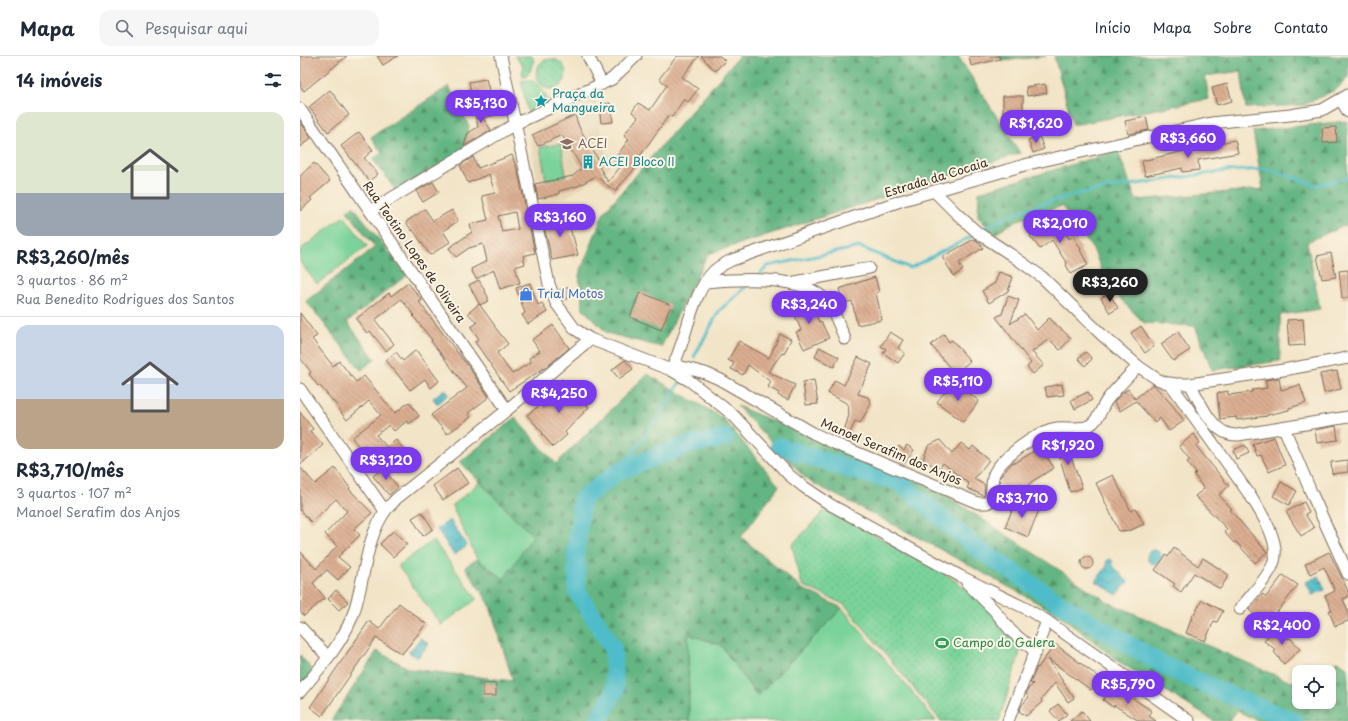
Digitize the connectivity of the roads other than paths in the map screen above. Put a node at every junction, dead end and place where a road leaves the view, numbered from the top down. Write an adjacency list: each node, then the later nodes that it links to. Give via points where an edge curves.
1 (501, 56): 8 (street)
2 (588, 56): 4 (street)
3 (636, 56): 4 (street, via 623,70)
4 (602, 84): 8 (street)
5 (1344, 98): 7 (street); 9 (street, Estrada da Cocaia, via 1322,110 1211,123 1028,164)
6 (300, 110): 10 (street, Rua Teotino Lopes de Oliveira)
7 (1348, 112)
8 (516, 124): 10 (street); 14 (street, via 549,284 565,317 575,329)
9 (935, 192): 12 (street, Estrada da Cocaia, via 732,260 716,269); 17 (street, via 978,233 1042,277)
10 (370, 211): 22 (street, Rua Teotino Lopes de Oliveira)
11 (869, 268): 13 (street)
12 (705, 282): 13 (street, via 755,279); 18 (street, Estrada da Cocaia, via 695,302)
13 (788, 283): 15 (street, via 817,293 826,300)
14 (590, 339): 18 (street); 22 (street)
15 (845, 339)
16 (1348, 358): 20 (street)
17 (1138, 366): 18 (street, Manoel Serafim dos Anjos, via 1106,401 1091,425 1085,428 1054,428 1026,442 1004,460 994,475 990,501 983,504 836,444 719,379 705,373); 19 (street, via 1157,379)
18 (672, 368): 27 (street, via 733,415 788,475 804,487 831,505)
19 (1170, 383): 20 (street); 28 (street, via 1263,515 1275,548 1274,563 1269,572)
20 (1190, 384): 24 (street, via 1211,420 1219,429 1229,434)
21 (300, 390): 25 (street)
22 (507, 410): 25 (street, via 396,499)
23 (1348, 417): 24 (street)
24 (1284, 428): 26 (street)
25 (385, 511): 32 (street, via 370,546 352,617)
26 (1348, 574)
27 (960, 576): 29 (street, via 1025,608); 31 (street, via 1011,631)
28 (1240, 609)
29 (1047, 622): 31 (street); 35 (street)
30 (300, 627): 32 (street)
31 (1036, 652): 34 (street)
32 (328, 657): 33 (street)
33 (300, 692)
34 (1011, 718)
35 (1189, 721)

